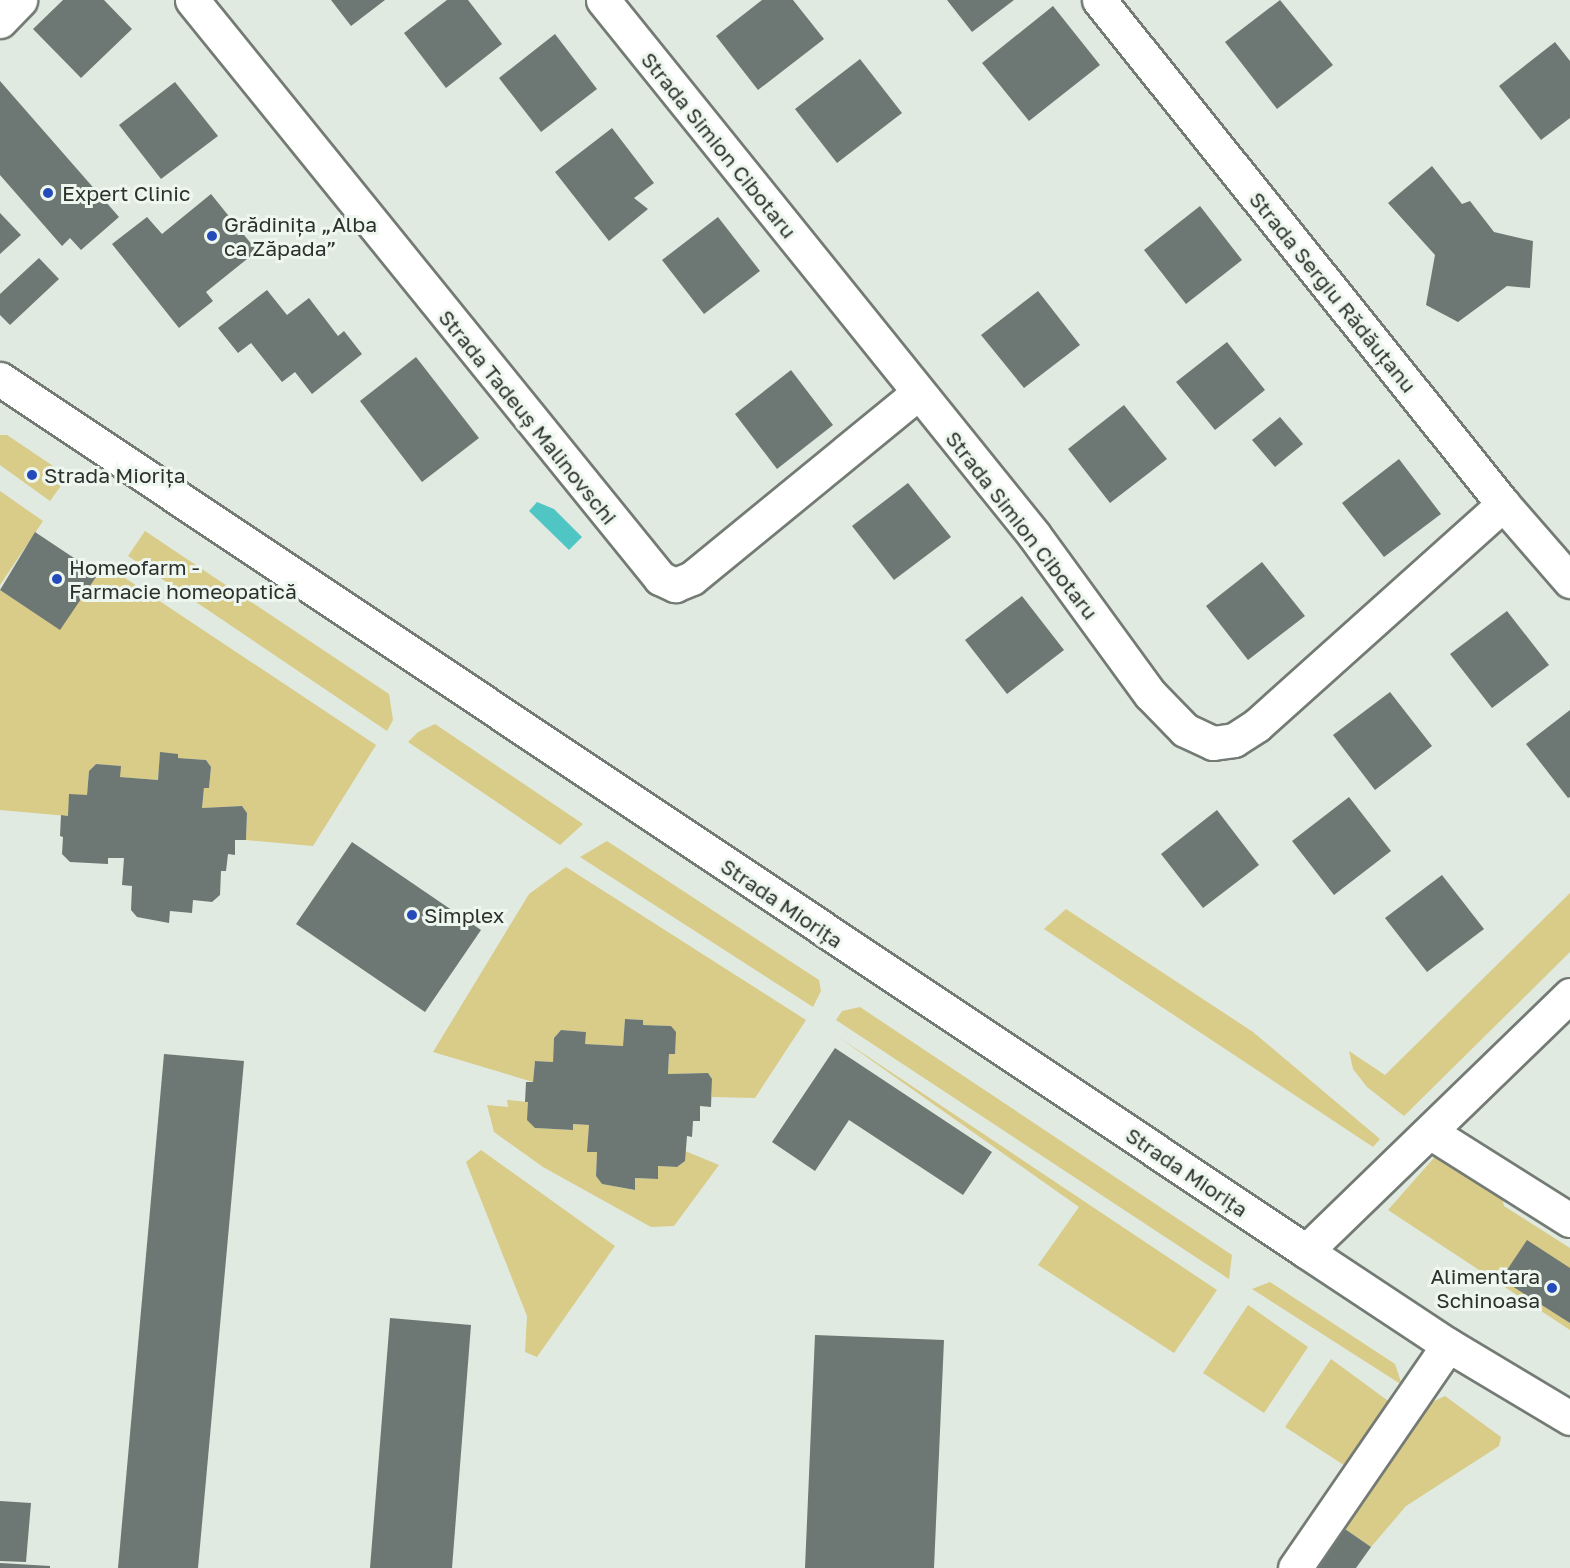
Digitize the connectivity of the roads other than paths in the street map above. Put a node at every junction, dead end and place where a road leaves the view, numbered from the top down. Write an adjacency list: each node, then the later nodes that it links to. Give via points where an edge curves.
1 (20, 0): 5 (street)
2 (192, 0): 7 (street, Strada Tadeuș Malinovschi, via 660,578 675,585 692,578)
3 (603, 0): 7 (street, Strada Simion Cibotaru)
4 (1099, 0): 8 (street, Strada Sergiu Rădăuțanu)
5 (0, 21)
6 (0, 379): 13 (street, Strada Miorița)
7 (918, 393): 8 (street, Strada Simion Cibotaru, via 1034,535 1169,717 1213,743 1234,740 1257,725)
8 (1503, 504): 9 (street, Strada Sergiu Rădăuțanu)
9 (1570, 581)
10 (1570, 995): 11 (street)
11 (1430, 1132): 12 (street); 13 (street)
12 (1570, 1220)
13 (1306, 1251): 14 (street, Strada Miorița)
14 (1448, 1345): 15 (street, Strada Miorița); 16 (street)
15 (1570, 1418)
16 (1295, 1568)

